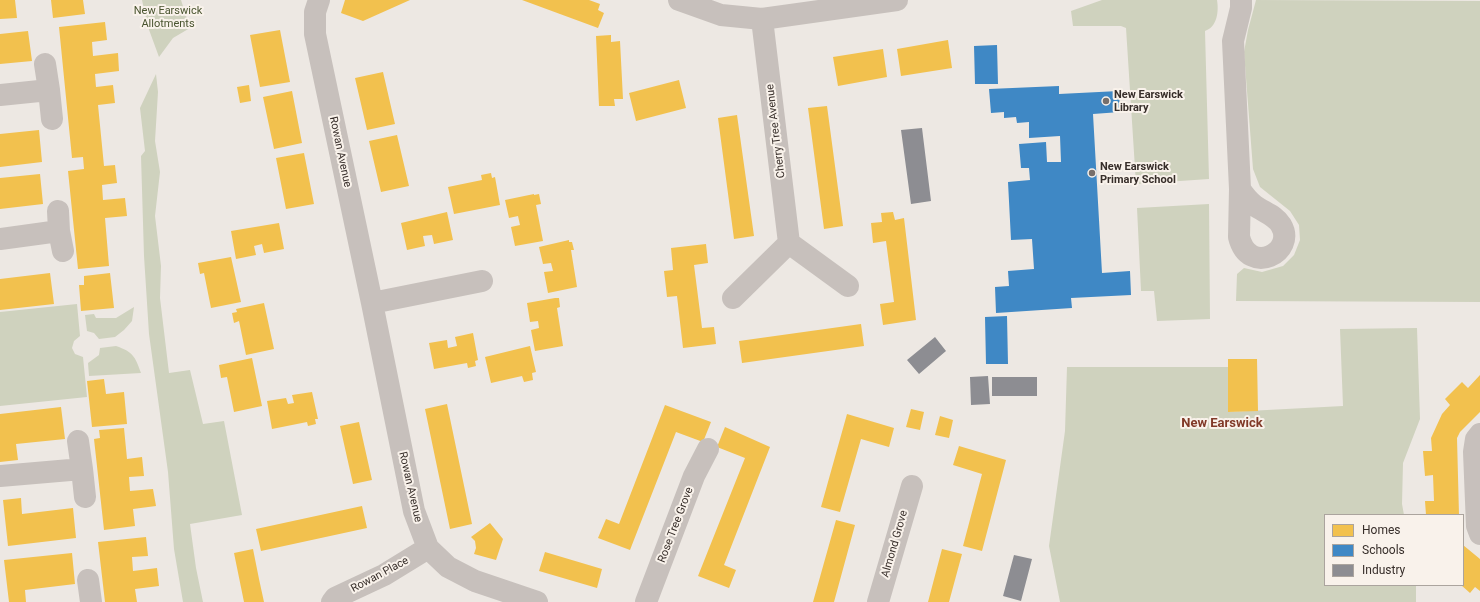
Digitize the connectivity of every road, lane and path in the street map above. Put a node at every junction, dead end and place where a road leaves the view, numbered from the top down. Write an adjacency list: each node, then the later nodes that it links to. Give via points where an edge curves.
1 (319, 0): 17 (street, Rowan Avenue, via 315,12 315,34)
2 (680, 0): 5 (street, via 720,15)
3 (897, 0): 5 (street)
4 (1241, 0): 10 (street, via 1233,41)
5 (762, 19): 13 (street, Cherry Tree Avenue)
6 (45, 64): 7 (street)
7 (49, 90): 8 (street); 9 (street)
8 (0, 96)
9 (52, 119)
10 (1240, 189)
11 (60, 231): 12 (street)
12 (0, 239)
13 (789, 242): 15 (street); 16 (street)
14 (482, 281): 17 (street)
15 (848, 286)
16 (733, 298)
17 (372, 303): 26 (street, Rowan Avenue, via 414,511)
18 (1480, 434): 25 (street, via 1476,439 1474,452 1477,526)
19 (78, 441): 21 (street)
20 (708, 449): 31 (street, Rose Tree Grove, via 694,476)
21 (82, 469): 22 (street); 24 (street)
22 (0, 476)
23 (912, 486): 32 (street, Almond Grove)
24 (86, 497)
25 (1480, 534)
26 (428, 548): 29 (street, Rowan Place, via 384,575 335,598); 30 (street, Rowan Avenue, via 448,567 475,581)
27 (88, 580): 28 (street)
28 (91, 602)
29 (332, 602)
30 (537, 602)
31 (646, 602)
32 (878, 602)

